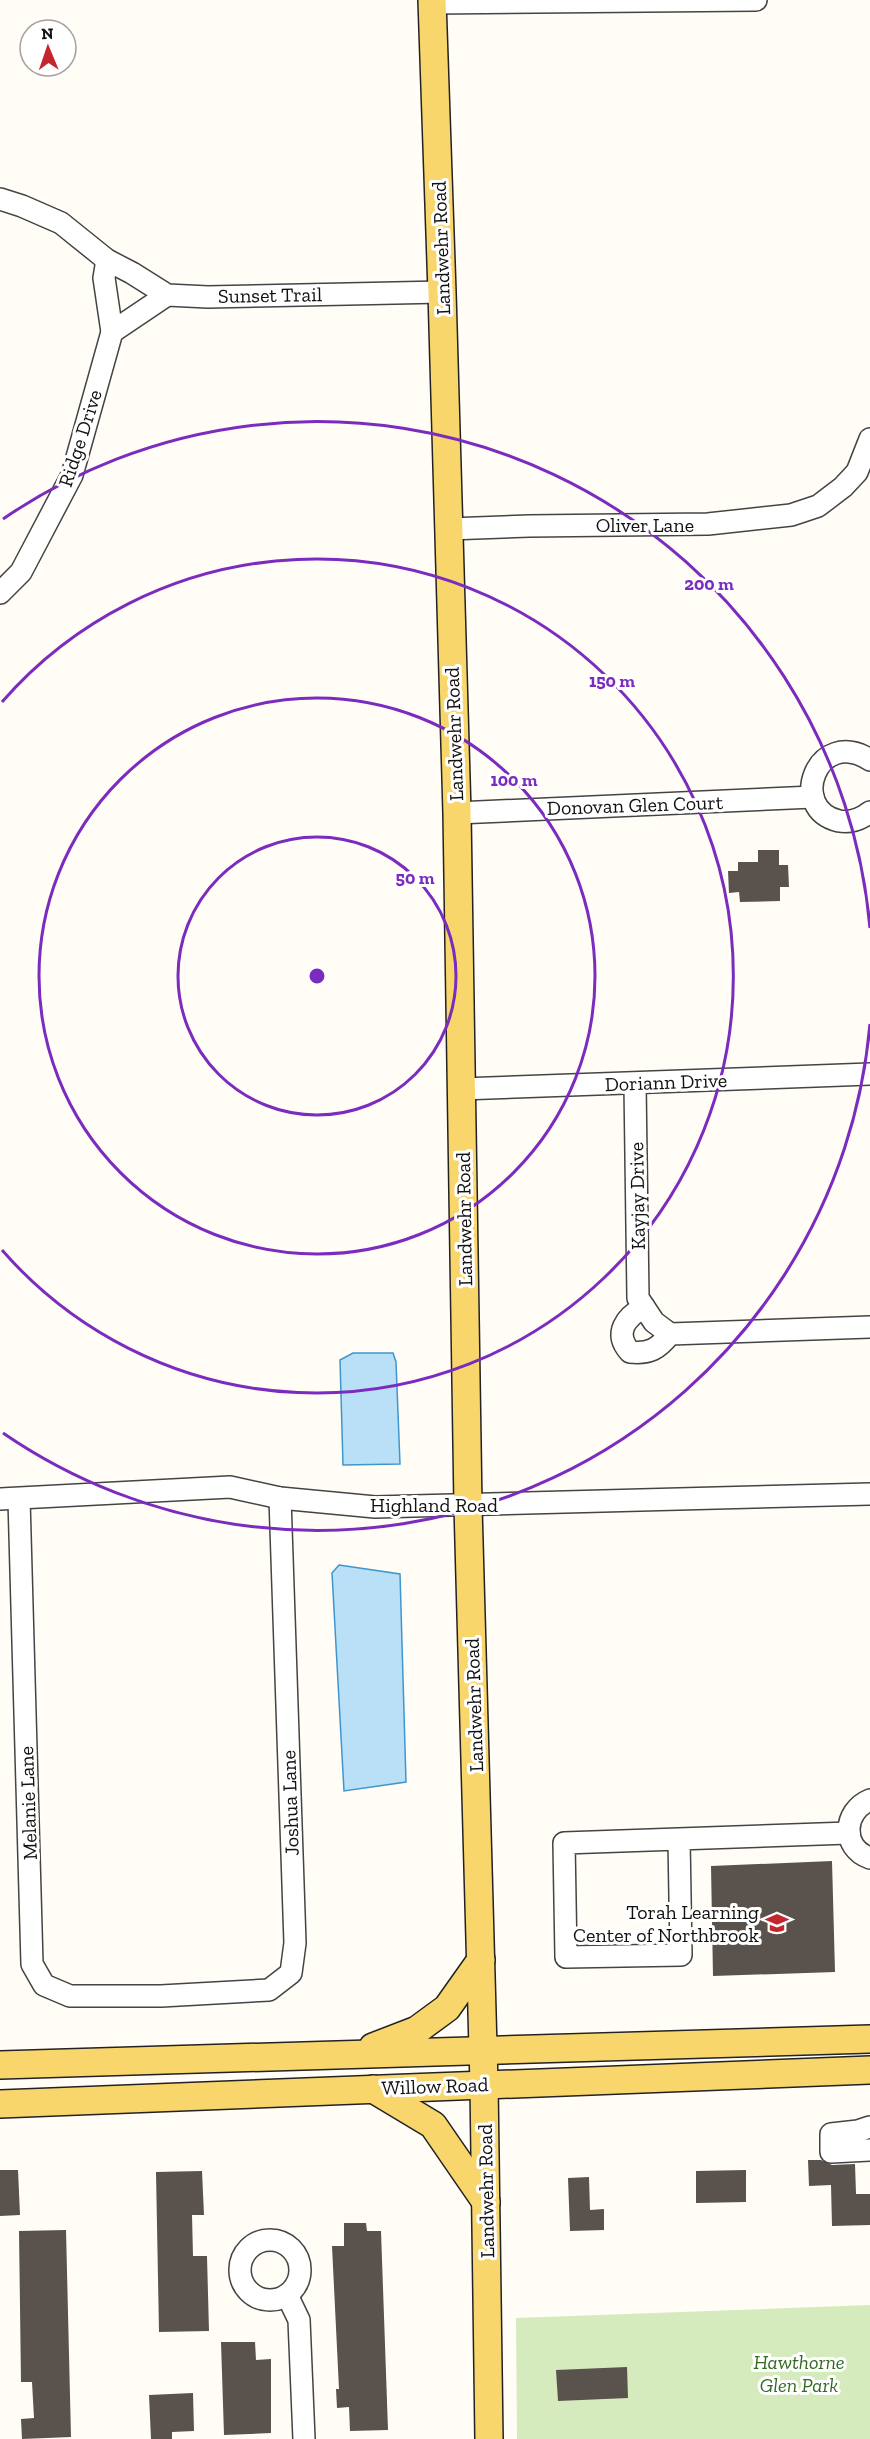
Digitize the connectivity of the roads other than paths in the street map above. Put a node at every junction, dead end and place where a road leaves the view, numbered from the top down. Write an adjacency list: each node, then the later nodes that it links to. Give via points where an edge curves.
1 (756, 0): 2 (street)
2 (432, 2): 5 (main road, Landwehr Road)
3 (0, 199): 4 (street, Sunset Trail, via 61,223)
4 (107, 260): 6 (street, Sunset Trail); 7 (street, via 104,278)
5 (442, 292): 6 (street, Sunset Trail); 9 (main road, Landwehr Road)
6 (167, 295): 7 (street)
7 (112, 332): 10 (street, Ridge Drive, via 72,475 21,572)
8 (870, 439): 9 (street, Oliver Lane, via 857,472 818,506 791,515 708,524)
9 (449, 529): 14 (main road, Landwehr Road)
10 (0, 593)
11 (870, 760): 12 (street, via 849,752 827,757 813,774)
12 (813, 797): 13 (street, via 825,814 844,822); 14 (street, Donovan Glen Court)
13 (870, 812)
14 (456, 813): 17 (main road, Landwehr Road)
15 (870, 1074): 16 (street, Doriann Drive)
16 (635, 1084): 17 (street, Doriann Drive); 18 (street, Kayjay Drive, via 638,1298)
17 (461, 1089): 24 (main road, Landwehr Road)
18 (644, 1307): 20 (street, Kayjay Drive, via 654,1322); 20 (street, via 630,1315 622,1335 630,1352 652,1352)
19 (870, 1327): 20 (street)
20 (670, 1334)
21 (870, 1494): 24 (street, Highland Road)
22 (280, 1498): 23 (street, Highland Road, via 230,1487); 24 (street, Highland Road, via 375,1507); 30 (street, Joshua Lane, via 295,1943 291,1973 269,1990)
23 (10, 1499): 30 (street, Melanie Lane, via 32,1964 44,1985 70,1996)
24 (468, 1506): 29 (main road, Landwehr Road)
25 (870, 1800): 26 (street, via 856,1808)
26 (849, 1833): 27 (street); 28 (street, via 858,1851)
27 (680, 1839): 27 (street, via 564,1843 566,1957 681,1955)
28 (870, 1858)
29 (481, 1960): 32 (main road, Landwehr Road); 33 (main road, via 447,2008 417,2030)
30 (161, 1996)
31 (870, 2039): 32 (main road, Willow Road)
32 (483, 2052): 33 (main road, Willow Road); 36 (main road, Landwehr Road)
33 (349, 2055): 34 (main road, Willow Road)
34 (0, 2065)
35 (870, 2070): 36 (main road, Willow Road)
36 (484, 2084): 37 (main road, Willow Road); 41 (main road, Landwehr Road)
37 (373, 2089): 38 (main road, Willow Road); 41 (main road, via 433,2125)
38 (0, 2104)
39 (870, 2127): 40 (street, via 831,2134 831,2152)
40 (870, 2150)
41 (486, 2202): 44 (main road, Landwehr Road)
42 (287, 2295): 43 (street, via 299,2320)
43 (304, 2439)
44 (489, 2439)

